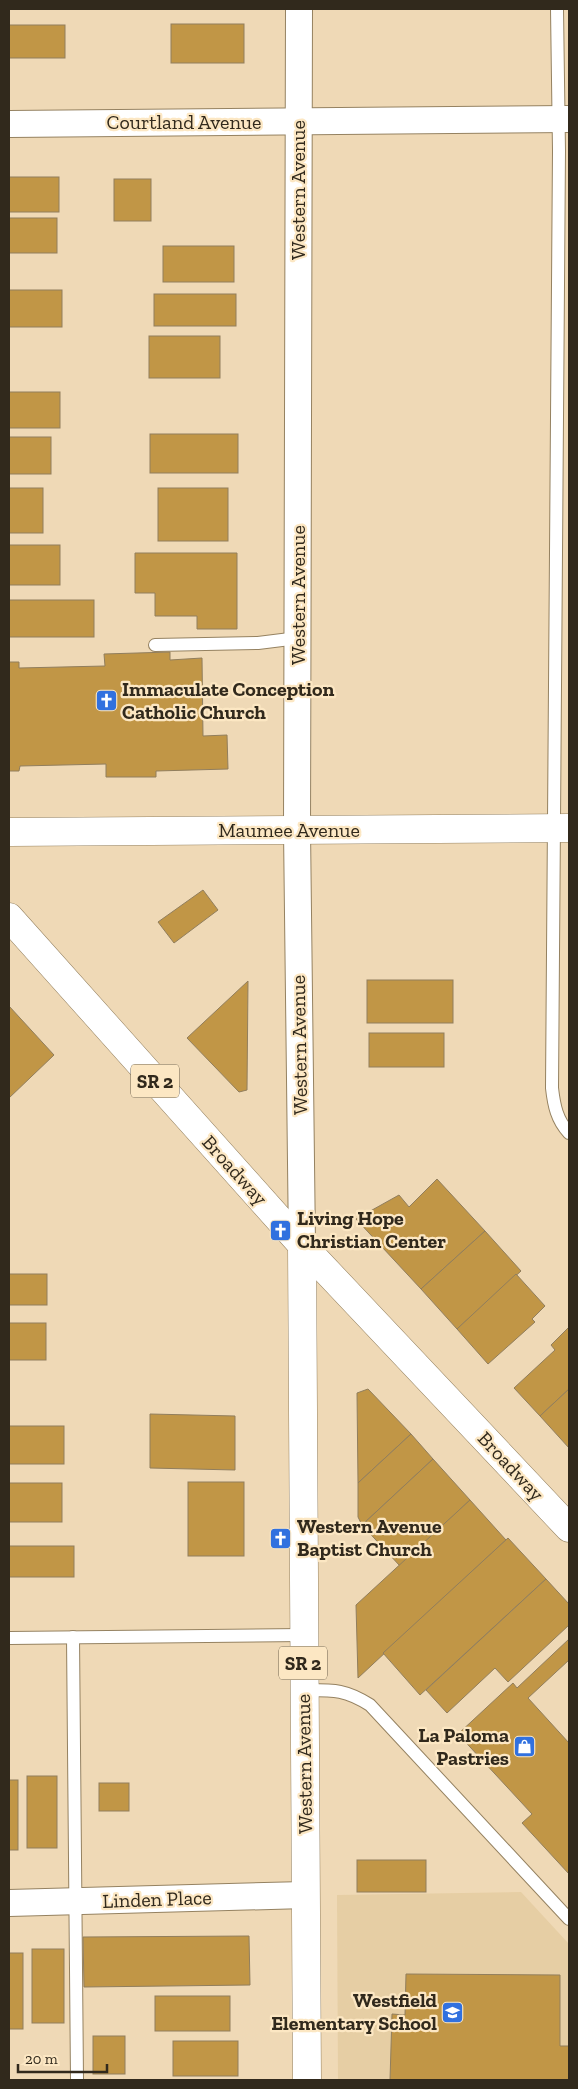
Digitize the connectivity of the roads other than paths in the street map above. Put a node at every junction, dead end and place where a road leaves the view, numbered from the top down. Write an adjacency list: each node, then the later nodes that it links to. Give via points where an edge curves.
1 (299, 9): 4 (street, Western Avenue)
2 (557, 9): 3 (lane)
3 (564, 119): 4 (street, Courtland Avenue); 8 (lane)
4 (299, 121): 5 (street, Courtland Avenue); 6 (street, Western Avenue)
5 (9, 124)
6 (298, 638): 7 (lane, via 258,643); 9 (street, Western Avenue)
7 (155, 646)
8 (562, 828): 9 (main road, Maumee Avenue); 12 (lane, via 552,1088 554,1106)
9 (297, 830): 10 (main road, Maumee Avenue); 13 (street, Western Avenue)
10 (9, 832)
11 (9, 917): 13 (main road, Broadway / SR 2)
12 (569, 1133)
13 (302, 1245): 14 (main road, Broadway); 15 (main road, Western Avenue / SR 2)
14 (569, 1528)
15 (304, 1635): 16 (lane); 18 (main road, Western Avenue / SR 2)
16 (73, 1637): 17 (lane); 21 (lane)
17 (9, 1638)
18 (304, 1690): 19 (main road, Western Avenue / SR 2); 22 (lane, via 352,1694 370,1705)
19 (306, 1895): 21 (street, Linden Place); 24 (main road, Western Avenue / SR 2)
20 (9, 1902): 21 (street, Linden Place)
21 (76, 1902): 23 (lane)
22 (569, 1919)
23 (77, 2080)
24 (307, 2080)

